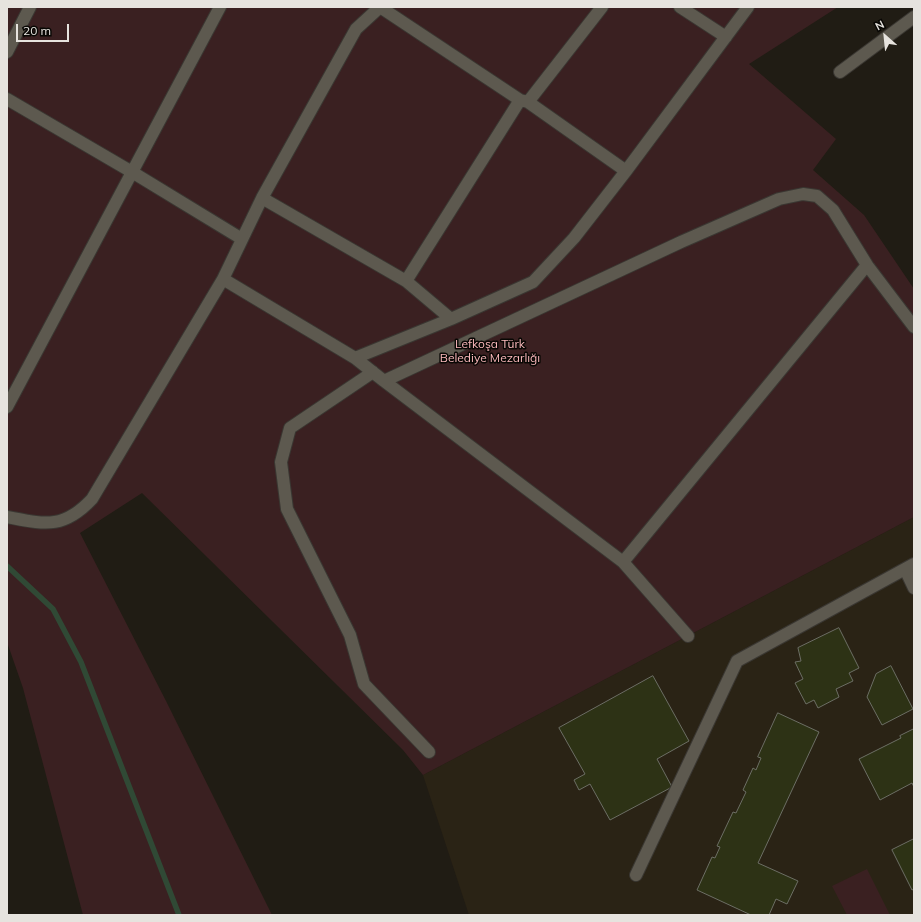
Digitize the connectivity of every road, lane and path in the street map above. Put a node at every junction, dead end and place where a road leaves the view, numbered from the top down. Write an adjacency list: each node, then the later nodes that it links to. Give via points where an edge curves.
1 (30, 7): 9 (lane)
2 (220, 7): 14 (lane)
3 (380, 7): 12 (lane); 15 (lane, via 356,28)
4 (602, 7): 12 (lane)
5 (680, 7): 8 (lane)
6 (748, 7): 8 (lane)
7 (914, 17): 10 (lane)
8 (726, 37): 13 (lane)
9 (7, 52)
10 (840, 72)
11 (7, 99): 14 (lane)
12 (524, 101): 13 (lane); 19 (lane)
13 (626, 171): 20 (lane, via 574,238 533,282)
14 (132, 172): 16 (lane); 25 (lane)
15 (262, 198): 16 (lane); 19 (lane)
16 (242, 239): 18 (lane)
17 (868, 265): 21 (lane); 24 (lane, via 833,210 817,196 803,194 779,199); 27 (lane)
18 (223, 279): 22 (lane); 26 (lane, via 92,499 74,515 56,523)
19 (406, 280): 20 (lane)
20 (451, 319): 22 (lane)
21 (914, 327)
22 (355, 358): 23 (lane)
23 (372, 372): 24 (lane); 31 (lane, via 290,428 281,462 287,509 350,635 364,684)
24 (384, 381): 27 (lane)
25 (7, 407)
26 (7, 517)
27 (623, 562): 30 (lane)
28 (910, 566): 29 (lane); 32 (lane, via 737,661)
29 (914, 588)
30 (688, 636)
31 (429, 752)
32 (636, 875)

